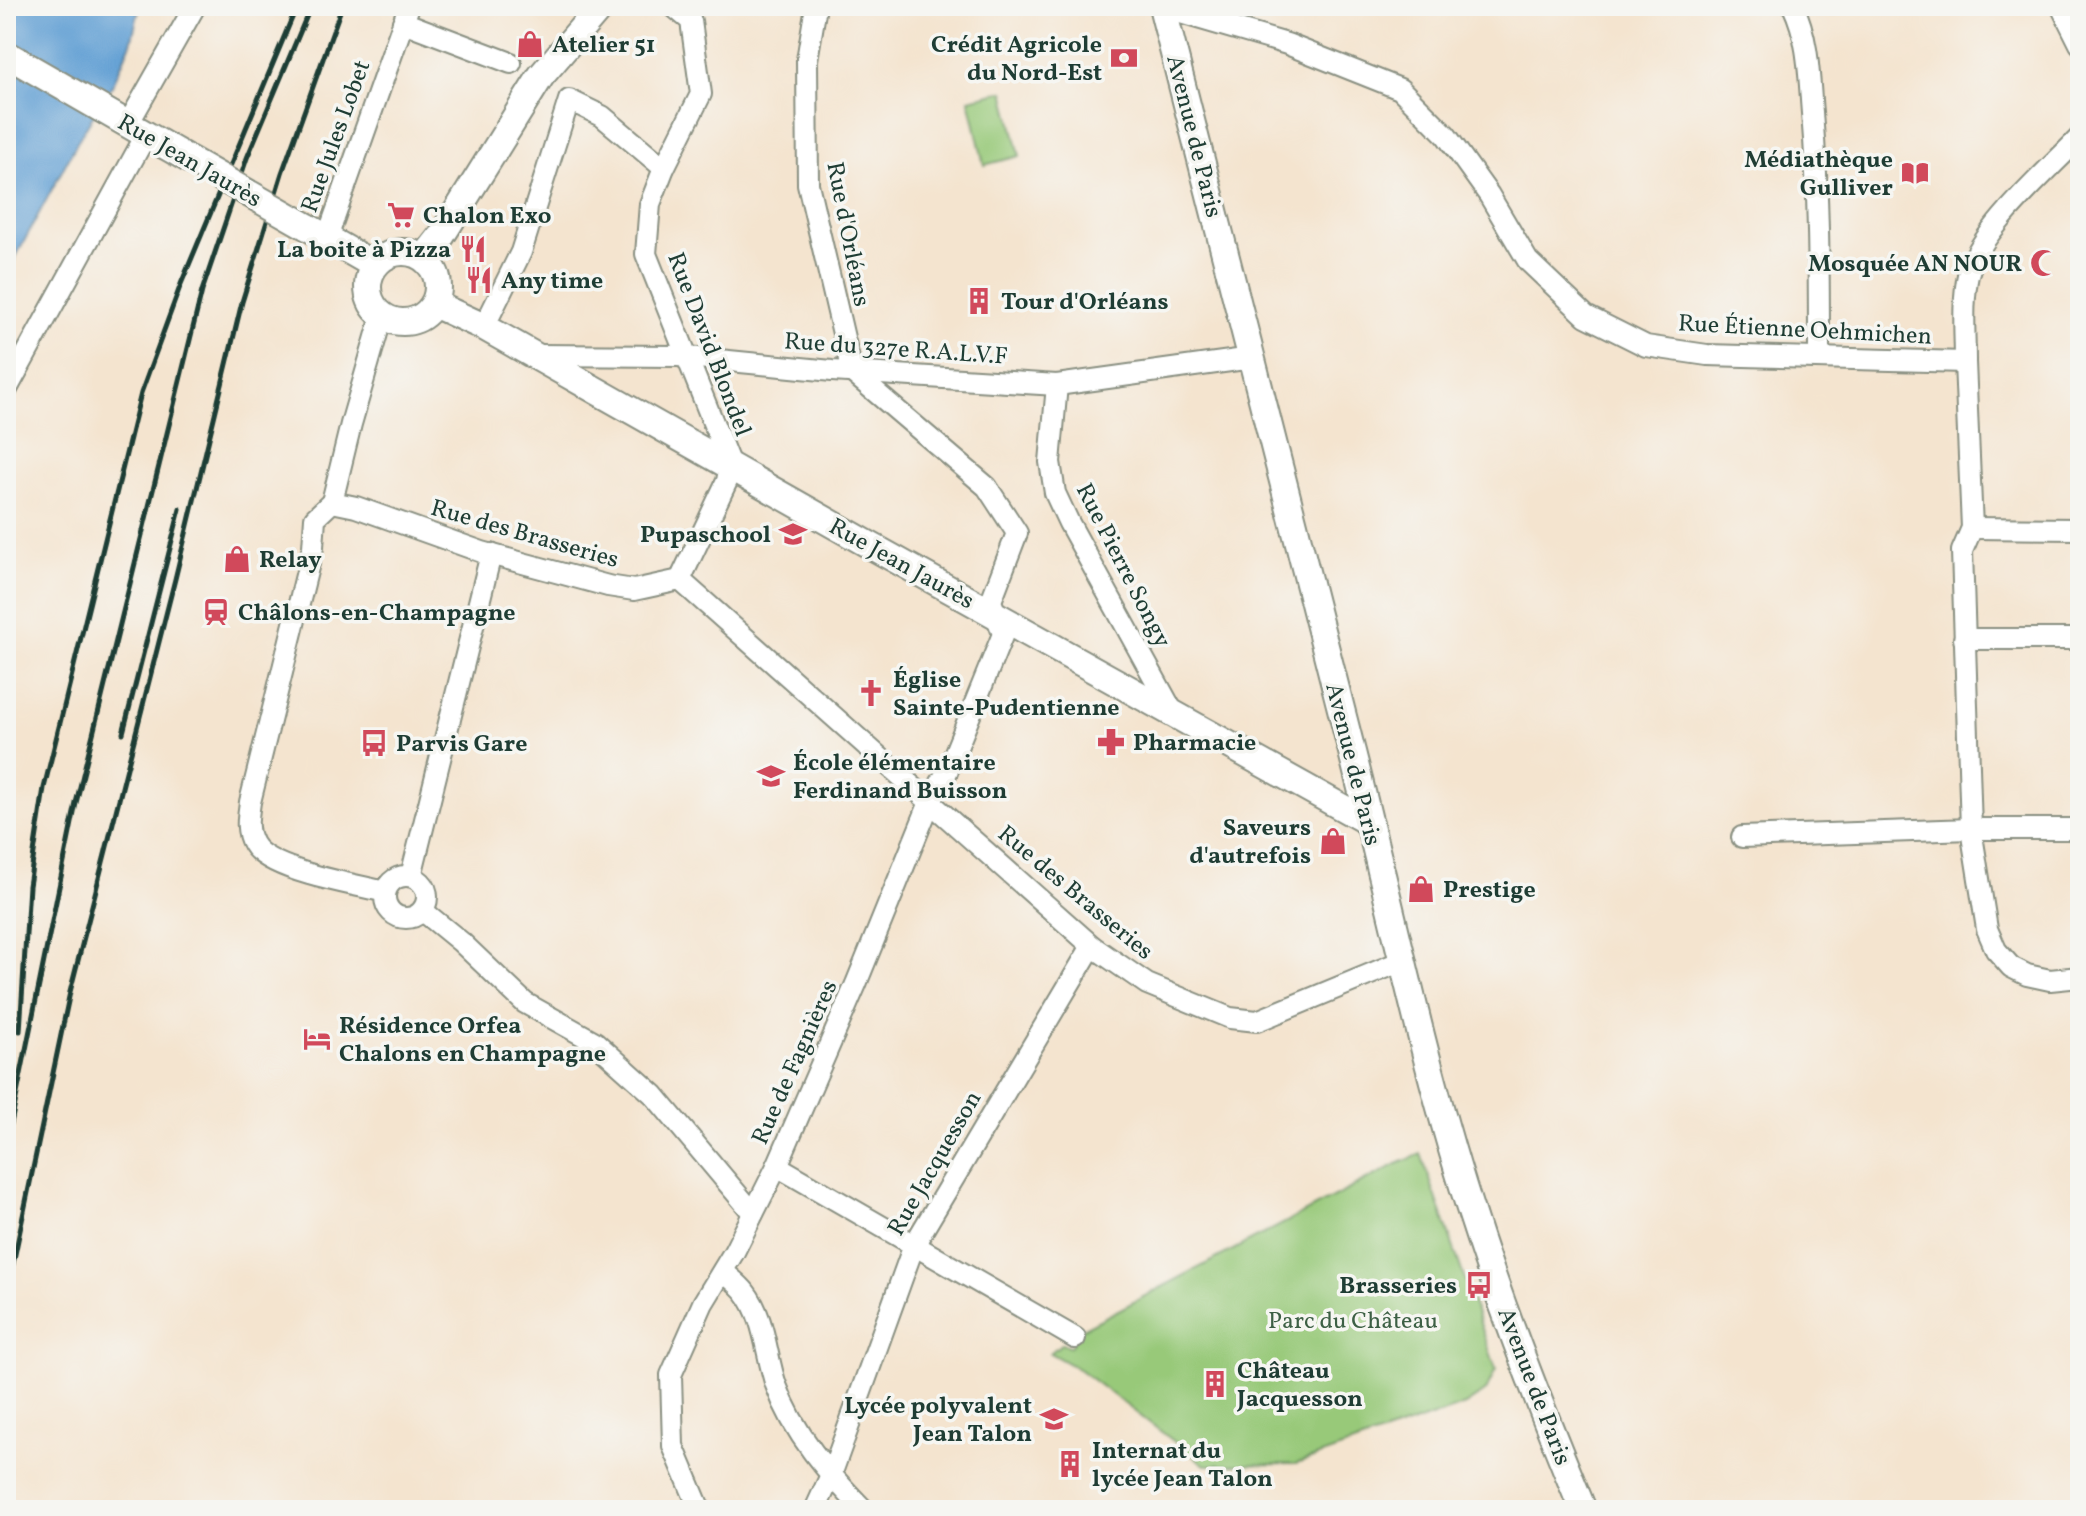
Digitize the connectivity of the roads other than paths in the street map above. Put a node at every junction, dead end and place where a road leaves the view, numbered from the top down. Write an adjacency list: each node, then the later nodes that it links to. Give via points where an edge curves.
1 (195, 6): 12 (street)
2 (601, 6): 16 (main road, via 541,76)
3 (673, 6): 14 (street, Rue David Blondel, via 691,21 701,94)
4 (816, 6): 26 (street, Rue d'Orléans, via 807,60 808,184)
5 (1793, 6): 24 (street, via 1805,45 1815,144)
6 (2061, 6): 9 (street)
7 (1163, 7): 23 (main road, Avenue de Paris); 24 (street, Rue Étienne Oehmichen, via 1287,44 1400,89 1446,135 1528,261 1586,316 1646,346 1707,355)
8 (406, 14): 11 (street); 15 (street, Rue Jules Lobet)
9 (2080, 44)
10 (6, 54): 12 (main road, Rue Jean Jaurès)
11 (511, 63)
12 (138, 130): 15 (main road, Rue Jean Jaurès, bridge); 28 (street)
13 (2080, 137): 25 (street, via 2001,221 1973,260 1966,288)
14 (664, 168): 20 (street, via 602,116 569,100 521,252); 22 (street, Rue David Blondel, via 650,204 646,254)
15 (316, 232): 17 (main road, Rue Jean Jaurès)
16 (424, 258): 17 (main road, via 402,251); 18 (main road, via 439,284)
17 (374, 265): 19 (main road, via 367,289)
18 (434, 304): 19 (main road, via 417,320); 20 (main road, Rue Jean Jaurès)
19 (382, 316): 30 (street)
20 (484, 327): 21 (main road, Rue Jean Jaurès)
21 (534, 355): 22 (street, Rue du 327e R.A.L.V.F); 29 (main road, Rue Jean Jaurès)
22 (687, 357): 26 (street, Rue du 327e R.A.L.V.F); 29 (street, Rue David Blondel)
23 (1252, 358): 27 (street, Rue du 327e R.A.L.V.F); 40 (main road, Avenue de Paris)
24 (1819, 358): 25 (street, Rue Étienne Oehmichen)
25 (1965, 362): 31 (street, Rue Étienne Oehmichen)
26 (852, 372): 27 (street, Rue du 327e R.A.L.V.F); 35 (street, via 987,487 1017,533 991,601)
27 (1057, 385): 38 (street, Rue Pierre Songy, via 1050,462 1055,493)
28 (6, 391)
29 (730, 465): 34 (street); 35 (main road, Rue Jean Jaurès)
30 (332, 502): 33 (street, Rue des Brasseries); 45 (street, via 315,518 313,547 250,802 248,833 260,853 281,865)
31 (1972, 528): 32 (street); 36 (street, Rue Étienne Oehmichen, via 1962,551)
32 (2080, 529)
33 (491, 554): 34 (street, Rue des Brasseries, via 634,590); 44 (street)
34 (680, 580): 39 (street, Rue des Brasseries)
35 (1000, 625): 38 (main road, Rue Jean Jaurès); 39 (street, Rue de Fagnières, via 947,772)
36 (1964, 639): 37 (street); 41 (street, Rue Étienne Oehmichen)
37 (2080, 639)
38 (1174, 714): 40 (main road, Rue Jean Jaurès)
39 (930, 802): 47 (street, Rue des Brasseries); 50 (street, Rue de Fagnières)
40 (1370, 823): 48 (main road, Avenue de Paris)
41 (1971, 829): 42 (street); 43 (street); 49 (street, Rue Étienne Oehmichen, via 1987,929 1996,950 2027,975 2050,980)
42 (2080, 829)
43 (1742, 837)
44 (411, 876): 45 (street, via 394,879); 46 (street, via 427,891)
45 (385, 892): 46 (street, via 385,902 397,917 415,917)
46 (423, 911): 51 (street, via 525,1003 595,1042 654,1095)
47 (1092, 946): 48 (street, Rue des Brasseries, via 1147,984 1230,1018 1257,1021); 52 (street, Rue Jacquesson)
48 (1402, 961): 59 (main road, Avenue de Paris, via 1475,1224)
49 (2080, 977)
50 (777, 1166): 51 (street, Rue de Fagnières); 52 (street)
51 (753, 1213): 53 (street, Rue de Fagnières)
52 (914, 1245): 54 (street); 55 (street, Rue Jacquesson)
53 (723, 1271): 55 (street, via 747,1294 776,1385 798,1433); 56 (street, Rue de Fagnières, via 671,1375 673,1446)
54 (1075, 1338)
55 (831, 1475): 57 (street, Rue Jacquesson); 58 (street)
56 (700, 1510)
57 (815, 1510)
58 (864, 1510)
59 (1583, 1510)

